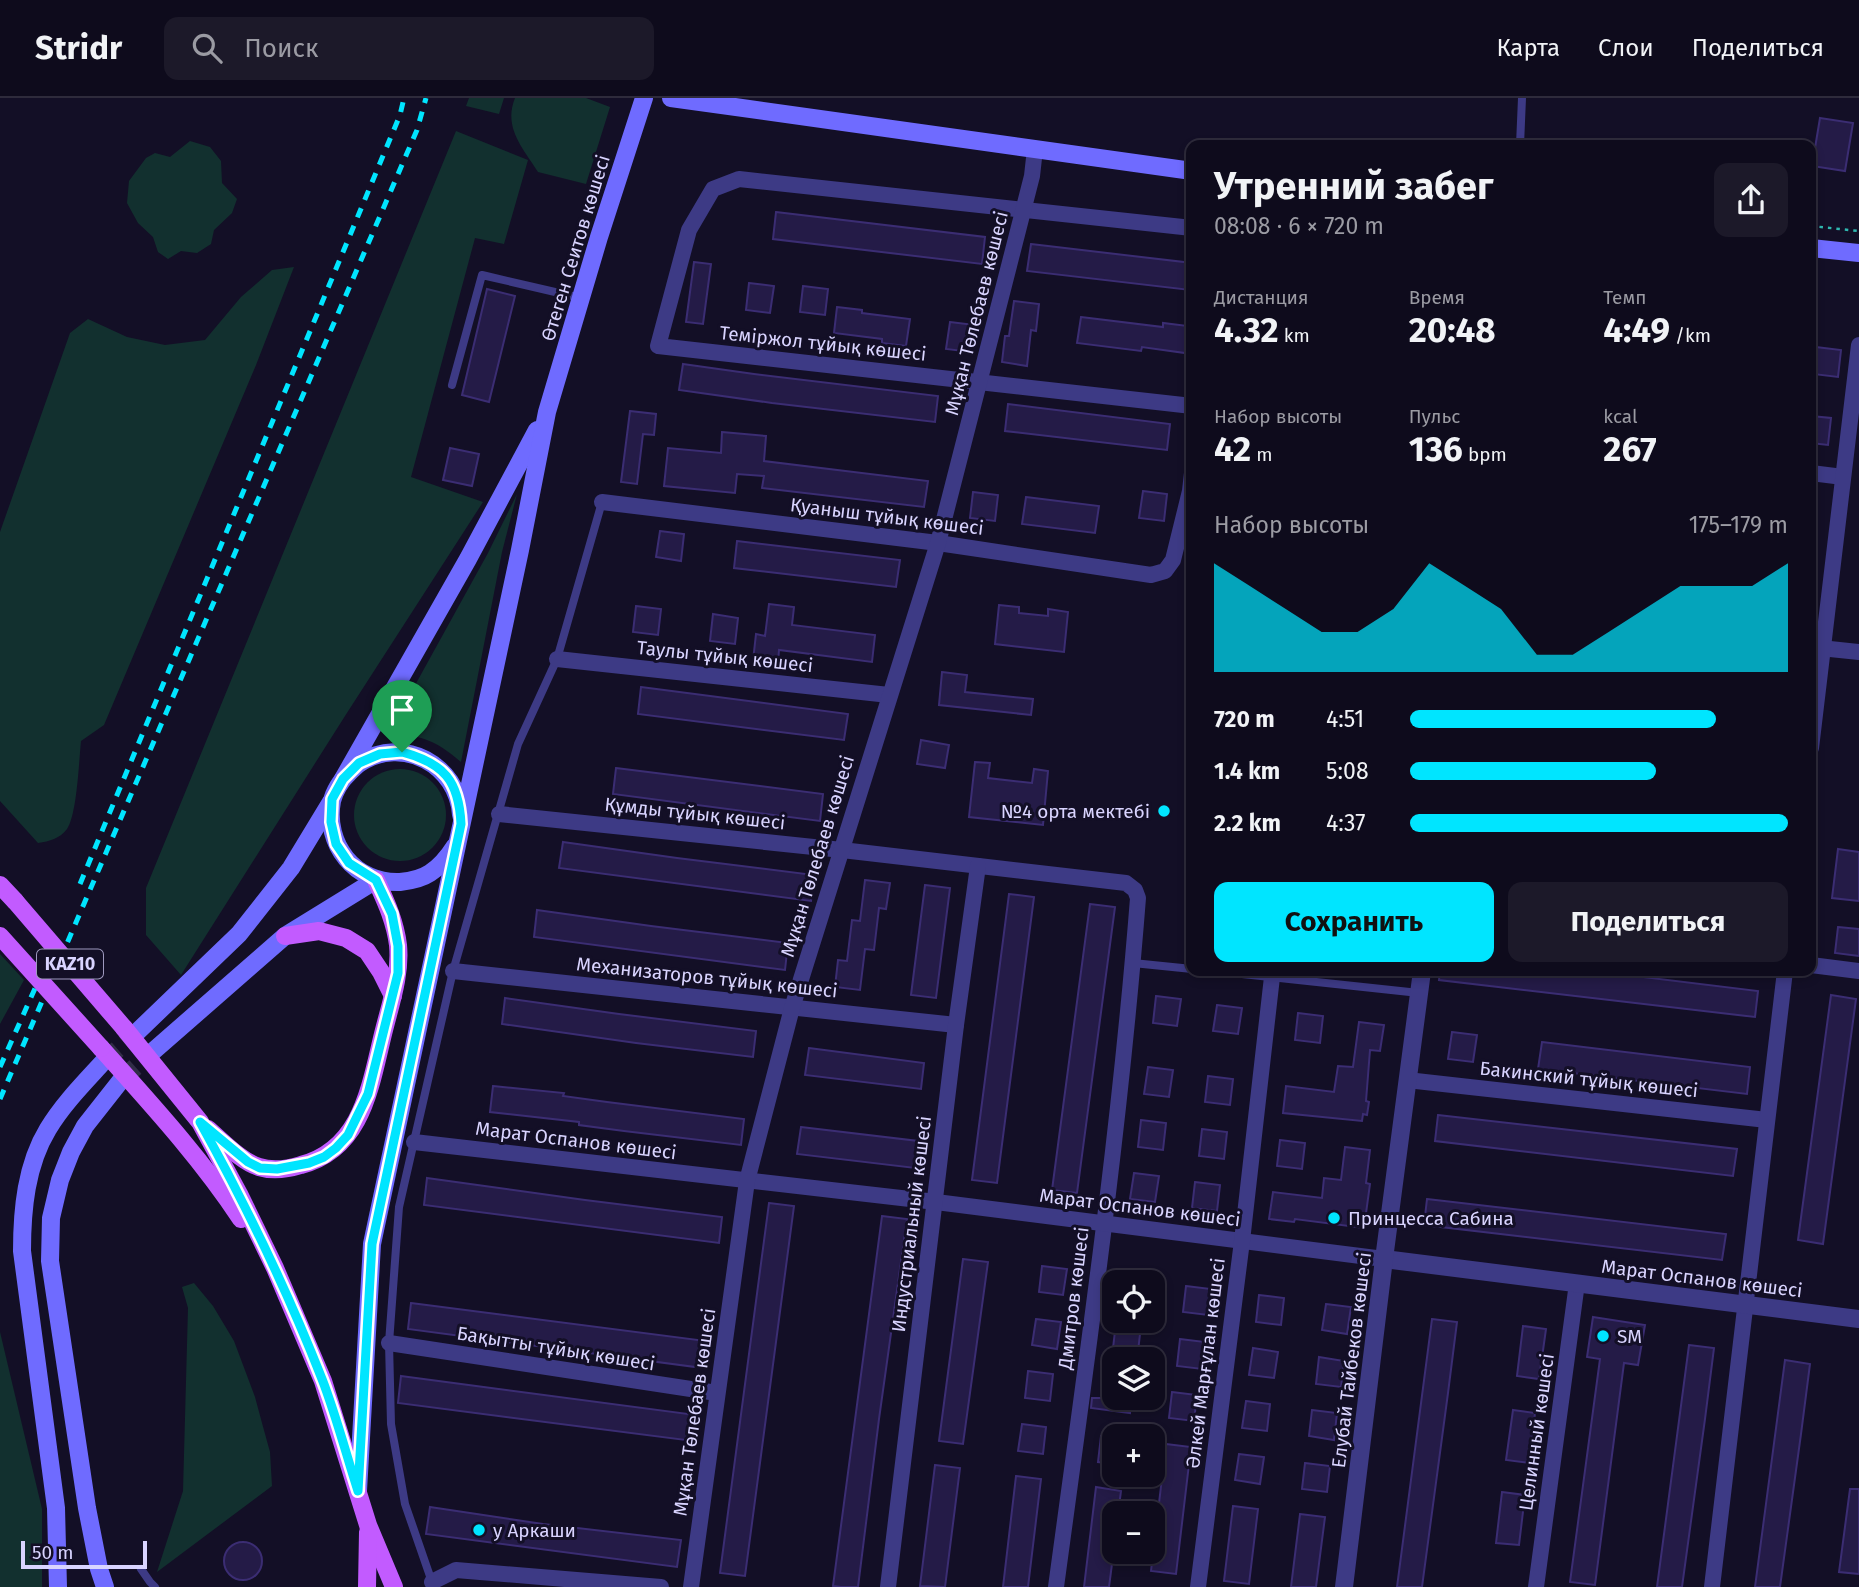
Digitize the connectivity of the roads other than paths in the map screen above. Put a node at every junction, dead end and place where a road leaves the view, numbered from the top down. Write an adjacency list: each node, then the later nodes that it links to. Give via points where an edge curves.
1 (644, 98): 11 (main road, Өтеген Сеитов көшесі)
2 (671, 98): 5 (main road)
3 (1522, 98): 4 (lane)
4 (1520, 140)
5 (1035, 149): 6 (main road); 7 (street, Мұқан Төлебаев көшесі)
6 (1186, 170)
7 (1024, 210): 8 (street); 13 (street, Мұқан Төлебаев көшесі); 13 (street, Теміржол тұйық көшесі, via 739,179 723,184 713,189 689,230 658,345)
8 (1186, 227)
9 (1816, 248): 10 (main road)
10 (1859, 253)
11 (581, 298): 14 (lane, via 482,275); 16 (main road, Өтеген Сеитов көшесі)
12 (1859, 345): 18 (street)
13 (980, 381): 15 (street, Теміржол тұйық көшесі); 21 (street, Мұқан Төлебаев көшесі)
14 (452, 385)
15 (1186, 405)
16 (547, 412): 26 (main road); 29 (main road)
17 (1816, 474): 18 (street)
18 (1843, 477): 22 (street)
19 (602, 502): 21 (street, Қуаныш тұйық көшесі); 24 (lane)
20 (1186, 510): 21 (street, Қуаныш тұйық көшесі, via 1173,560 1165,571 1151,575)
21 (938, 543): 25 (street, Мұқан Төлебаев көшесі)
22 (1817, 648): 23 (street)
23 (1859, 652)
24 (557, 659): 25 (street, Таулы тұйық көшесі); 28 (lane, via 518,744)
25 (889, 695): 31 (street, Мұқан Төлебаев көшесі)
26 (343, 779): 27 (main road); 29 (main road, via 359,763 380,754 402,752 422,757 453,784)
27 (332, 799): 33 (main road, via 336,844 349,863); 51 (main road, via 291,868 239,934)
28 (499, 814): 31 (street, Құмды тұйық көшесі); 41 (lane)
29 (461, 824): 30 (main road)
30 (457, 844): 33 (main road, via 429,874 410,881); 70 (main road, via 372,1244)
31 (842, 850): 32 (street, Құмды тұйық көшесі); 49 (street, Мұқан Төлебаев көшесі)
32 (978, 866): 35 (street, Құмды тұйық көшесі, via 1126,883); 50 (street, Индустриальный көшесі)
33 (376, 880): 37 (main road); 48 (main road, via 392,914 398,946)
34 (0, 885): 51 (main road, KAZ10, bridge)
35 (1135, 890): 38 (street, Дмитров көшесі)
36 (0, 936): 53 (main road, KAZ10, bridge)
37 (285, 936): 48 (main road, via 319,931 346,937 367,951); 52 (main road)
38 (1133, 963): 40 (lane); 61 (street, Дмитров көшесі)
39 (1816, 966): 42 (street)
40 (1186, 968)
41 (453, 971): 49 (street, Механизаторов тұйық көшесі); 58 (lane)
42 (1859, 971)
43 (1262, 976): 46 (lane)
44 (1421, 976): 47 (street, Елубай Тайбеков көшесі)
45 (1784, 976): 56 (street)
46 (1272, 977): 47 (lane); 62 (street, Әлкей Марғұлан көшесі)
47 (1419, 993): 55 (street, Елубай Тайбеков көшесі)
48 (393, 996): 57 (main road, via 368,1094 348,1135 324,1157 292,1168 260,1168)
49 (792, 1008): 50 (street, Механизаторов тұйық көшесі); 59 (street, Мұқан Төлебаев көшесі)
50 (956, 1025): 60 (street, Индустриальный көшесі)
51 (129, 1031): 57 (main road, KAZ10)
52 (150, 1054)
53 (102, 1055): 64 (main road, KAZ10, via 216,1181); 74 (main road, via 46,1131 22,1216 22,1251 56,1508)
54 (122, 1079): 75 (main road, via 71,1152 51,1218 50,1261 87,1508)
55 (1407, 1080): 56 (street, Бакинский тұйық көшесі); 63 (street, Елубай Тайбеков көшесі)
56 (1767, 1120): 66 (street)
57 (200, 1122): 64 (main road, KAZ10)
58 (414, 1142): 59 (street, Марат Оспанов көшесі); 68 (lane, via 399,1207)
59 (747, 1181): 60 (street, Марат Оспанов көшесі); 69 (street, Мұқан Төлебаев көшесі)
60 (936, 1202): 61 (street, Марат Оспанов көшесі); 81 (street, Индустриальный көшесі)
61 (1104, 1223): 62 (street, Марат Оспанов көшесі); 82 (street, Дмитров көшесі)
62 (1242, 1241): 63 (street, Марат Оспанов көшесі); 83 (street, Әлкей Марғұлан көшесі)
63 (1384, 1259): 65 (street, Марат Оспанов көшесі); 84 (street, Елубай Тайбеков көшесі)
64 (275, 1268): 70 (main road, KAZ10, via 323,1381)
65 (1577, 1283): 66 (street, Марат Оспанов көшесі); 85 (street, Целинный көшесі)
66 (1745, 1305): 67 (street, Марат Оспанов көшесі); 86 (street)
67 (1859, 1319)
68 (389, 1343): 69 (street, Бақытты тұйық көшесі); 73 (lane, via 391,1424 405,1504)
69 (717, 1393): 80 (street, Мұқан Төлебаев көшесі)
70 (358, 1491): 71 (main road, KAZ10)
71 (368, 1525): 77 (main road); 78 (main road, KAZ10)
72 (141, 1569): 76 (lane)
73 (432, 1582): 79 (street, via 456,1570)
74 (58, 1587)
75 (105, 1587)
76 (155, 1587)
77 (367, 1587)
78 (394, 1587)
79 (661, 1587)
80 (691, 1587)
81 (888, 1587)
82 (1056, 1587)
83 (1198, 1587)
84 (1344, 1587)
85 (1536, 1587)
86 (1712, 1587)

